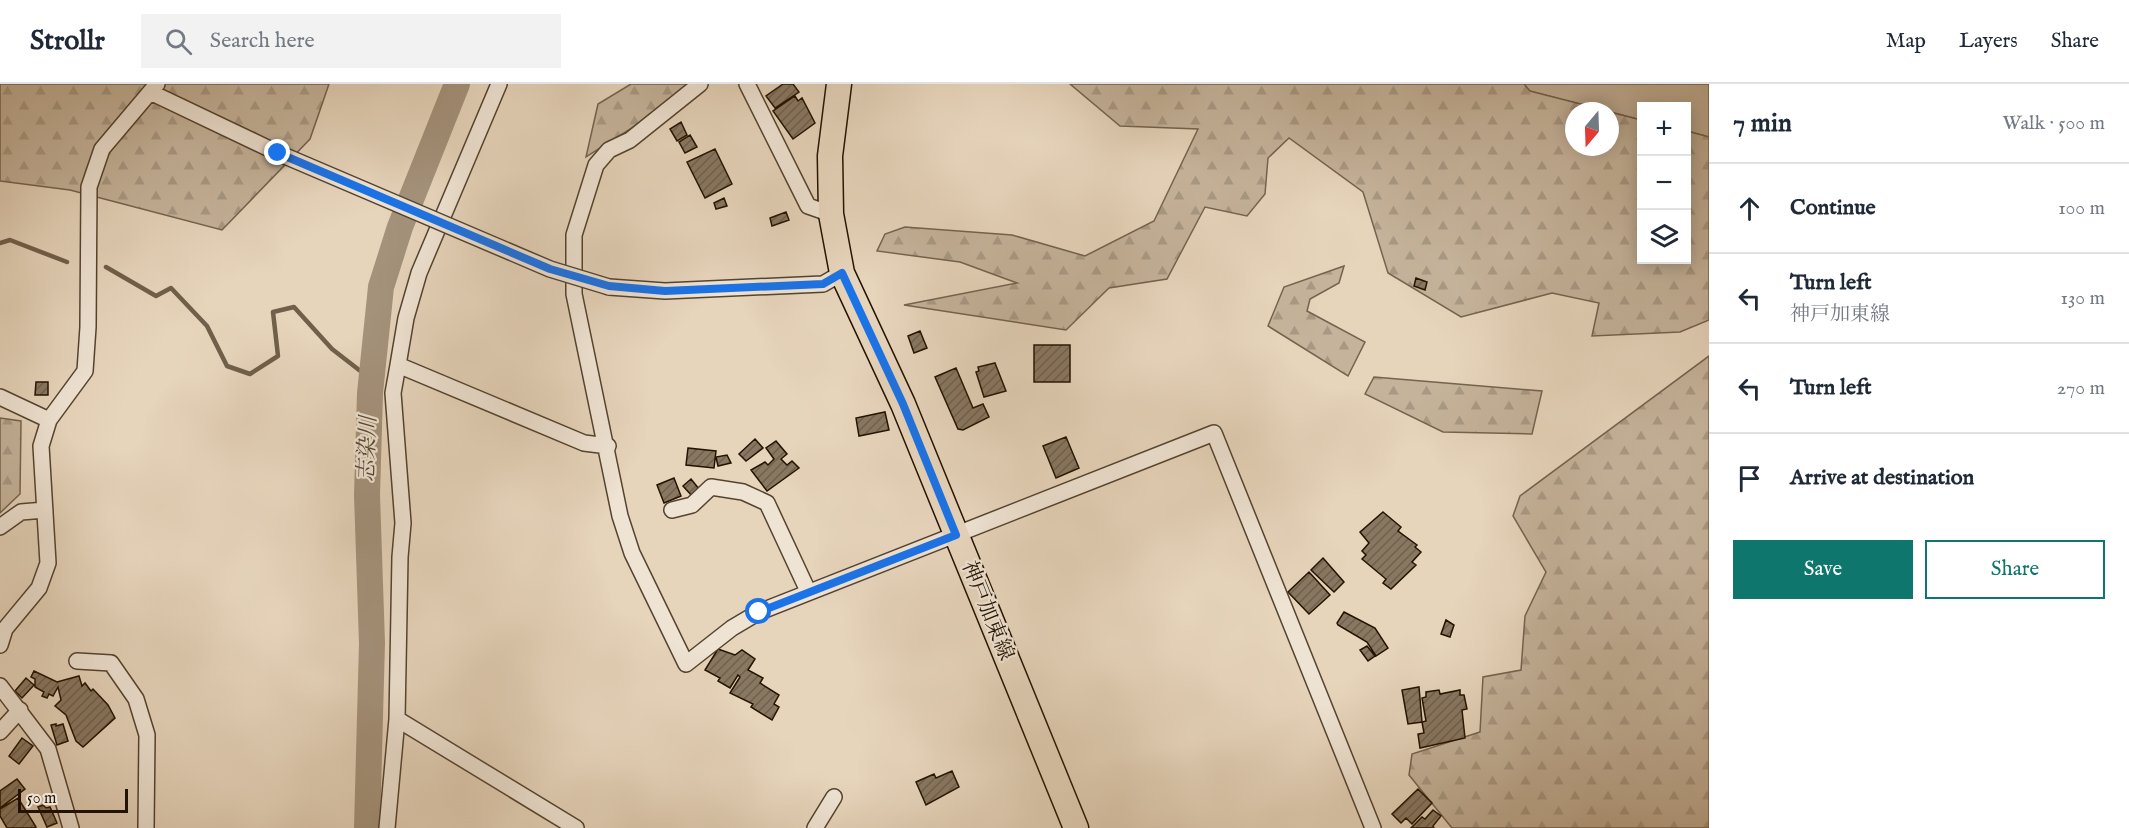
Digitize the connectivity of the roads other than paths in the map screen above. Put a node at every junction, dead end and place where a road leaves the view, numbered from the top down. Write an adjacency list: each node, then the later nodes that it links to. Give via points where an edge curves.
1 (499, 84): 8 (street, via 419,273)
2 (700, 84): 11 (street, via 630,140 609,150 596,165 574,235 574,294)
3 (747, 84): 6 (street, via 808,206)
4 (839, 84): 6 (main road, 神戸加東線, via 830,156)
5 (153, 88): 7 (street, bridge, via 278,153 550,269 609,286 665,291 823,284); 10 (street, via 102,149 89,187 85,371)
6 (831, 213): 7 (main road, 神戸加東線)
7 (842, 273): 15 (main road, 神戸加東線, via 903,404)
8 (398, 365): 11 (street, via 584,443); 21 (street, via 393,393 403,523)
9 (0, 397): 10 (street)
10 (49, 420): 12 (street, via 41,446)
11 (608, 446): 16 (street, via 620,516 632,553 686,664 732,628)
12 (45, 510): 14 (street, via 21,512); 17 (street, via 48,563 39,588 5,629)
13 (672, 510): 16 (street, via 692,506 711,487 742,492 767,503)
14 (0, 527)
15 (956, 535): 16 (street); 29 (main road, 神戸加東線); 30 (street, via 1214,433)
16 (808, 591)
17 (0, 645)
18 (77, 661): 25 (street, via 111,663 135,699 147,735)
19 (0, 686): 20 (street)
20 (20, 710): 22 (street); 24 (street, via 48,748)
21 (397, 718): 26 (street); 27 (street)
22 (0, 732)
23 (834, 797): 28 (street)
24 (71, 828)
25 (146, 828)
26 (387, 828)
27 (576, 828)
28 (815, 828)
29 (1076, 828)
30 (1373, 828)

